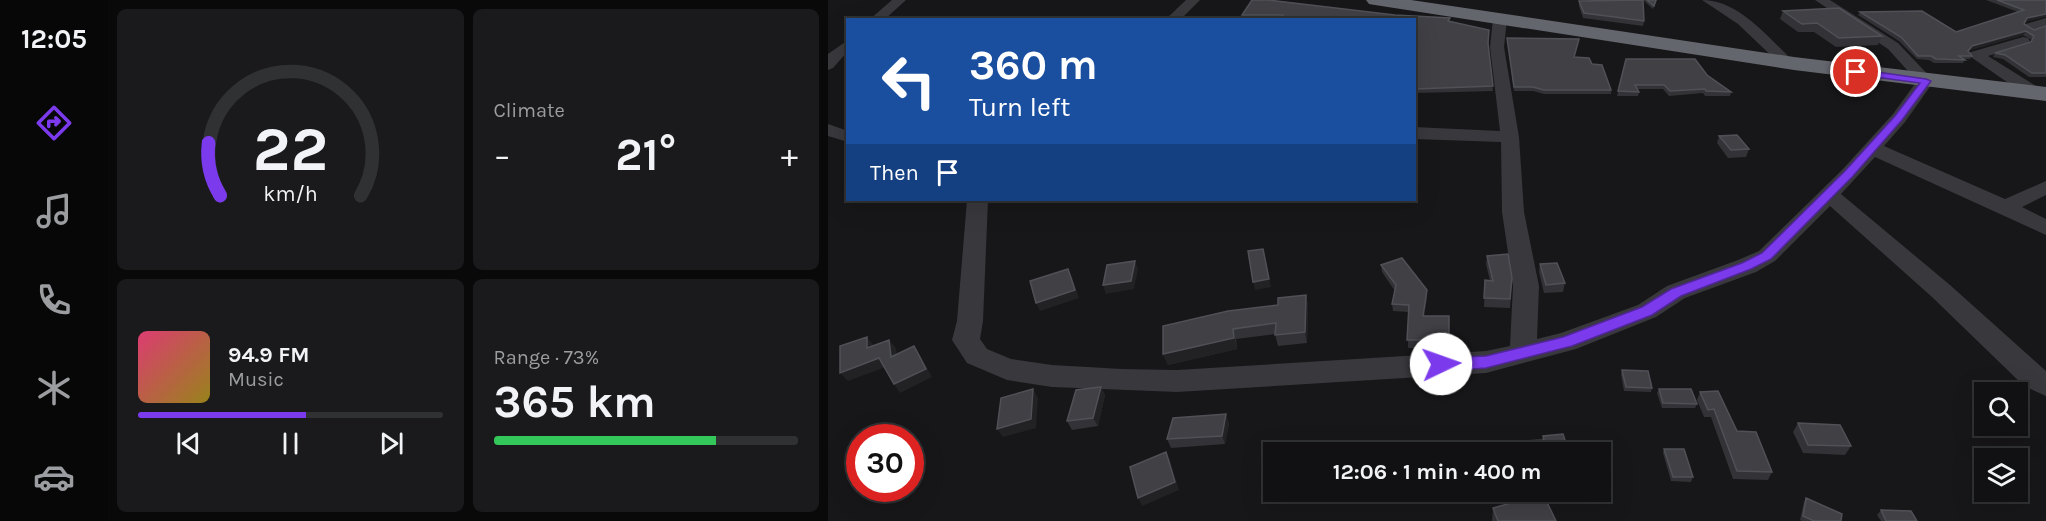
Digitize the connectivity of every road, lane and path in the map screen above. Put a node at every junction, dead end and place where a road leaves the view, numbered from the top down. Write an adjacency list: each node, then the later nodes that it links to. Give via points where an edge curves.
1 (900, 0): 7 (street)
2 (1194, 0): 8 (street)
3 (1375, 0): 6 (highway)
4 (1708, 0): 14 (street, via 1743,21)
5 (1821, 0): 16 (street, via 1898,49)
6 (1446, 5): 9 (highway)
7 (877, 18)
8 (1173, 18)
9 (1500, 19): 14 (highway); 21 (street, via 1497,47)
10 (2046, 22): 11 (street)
11 (2031, 27)
12 (2023, 41): 17 (street, via 1976,55)
13 (846, 46): 15 (street)
14 (1786, 62): 16 (highway)
15 (828, 65)
16 (1926, 81): 17 (highway); 22 (street)
17 (2039, 93)
18 (828, 130): 20 (street)
19 (1416, 133): 21 (street)
20 (846, 136)
21 (1510, 137): 28 (street, via 1513,212 1526,286)
22 (1872, 148): 24 (street); 26 (street)
23 (2046, 187): 26 (street)
24 (1829, 194): 28 (street, via 1767,256 1676,292 1647,311); 29 (street, via 2030,375)
25 (978, 201): 28 (street, via 966,340 977,356 1007,369 1063,377 1177,381 1486,362)
26 (2004, 207): 27 (street)
27 (2046, 228)
28 (1523, 354)
29 (2046, 384)

